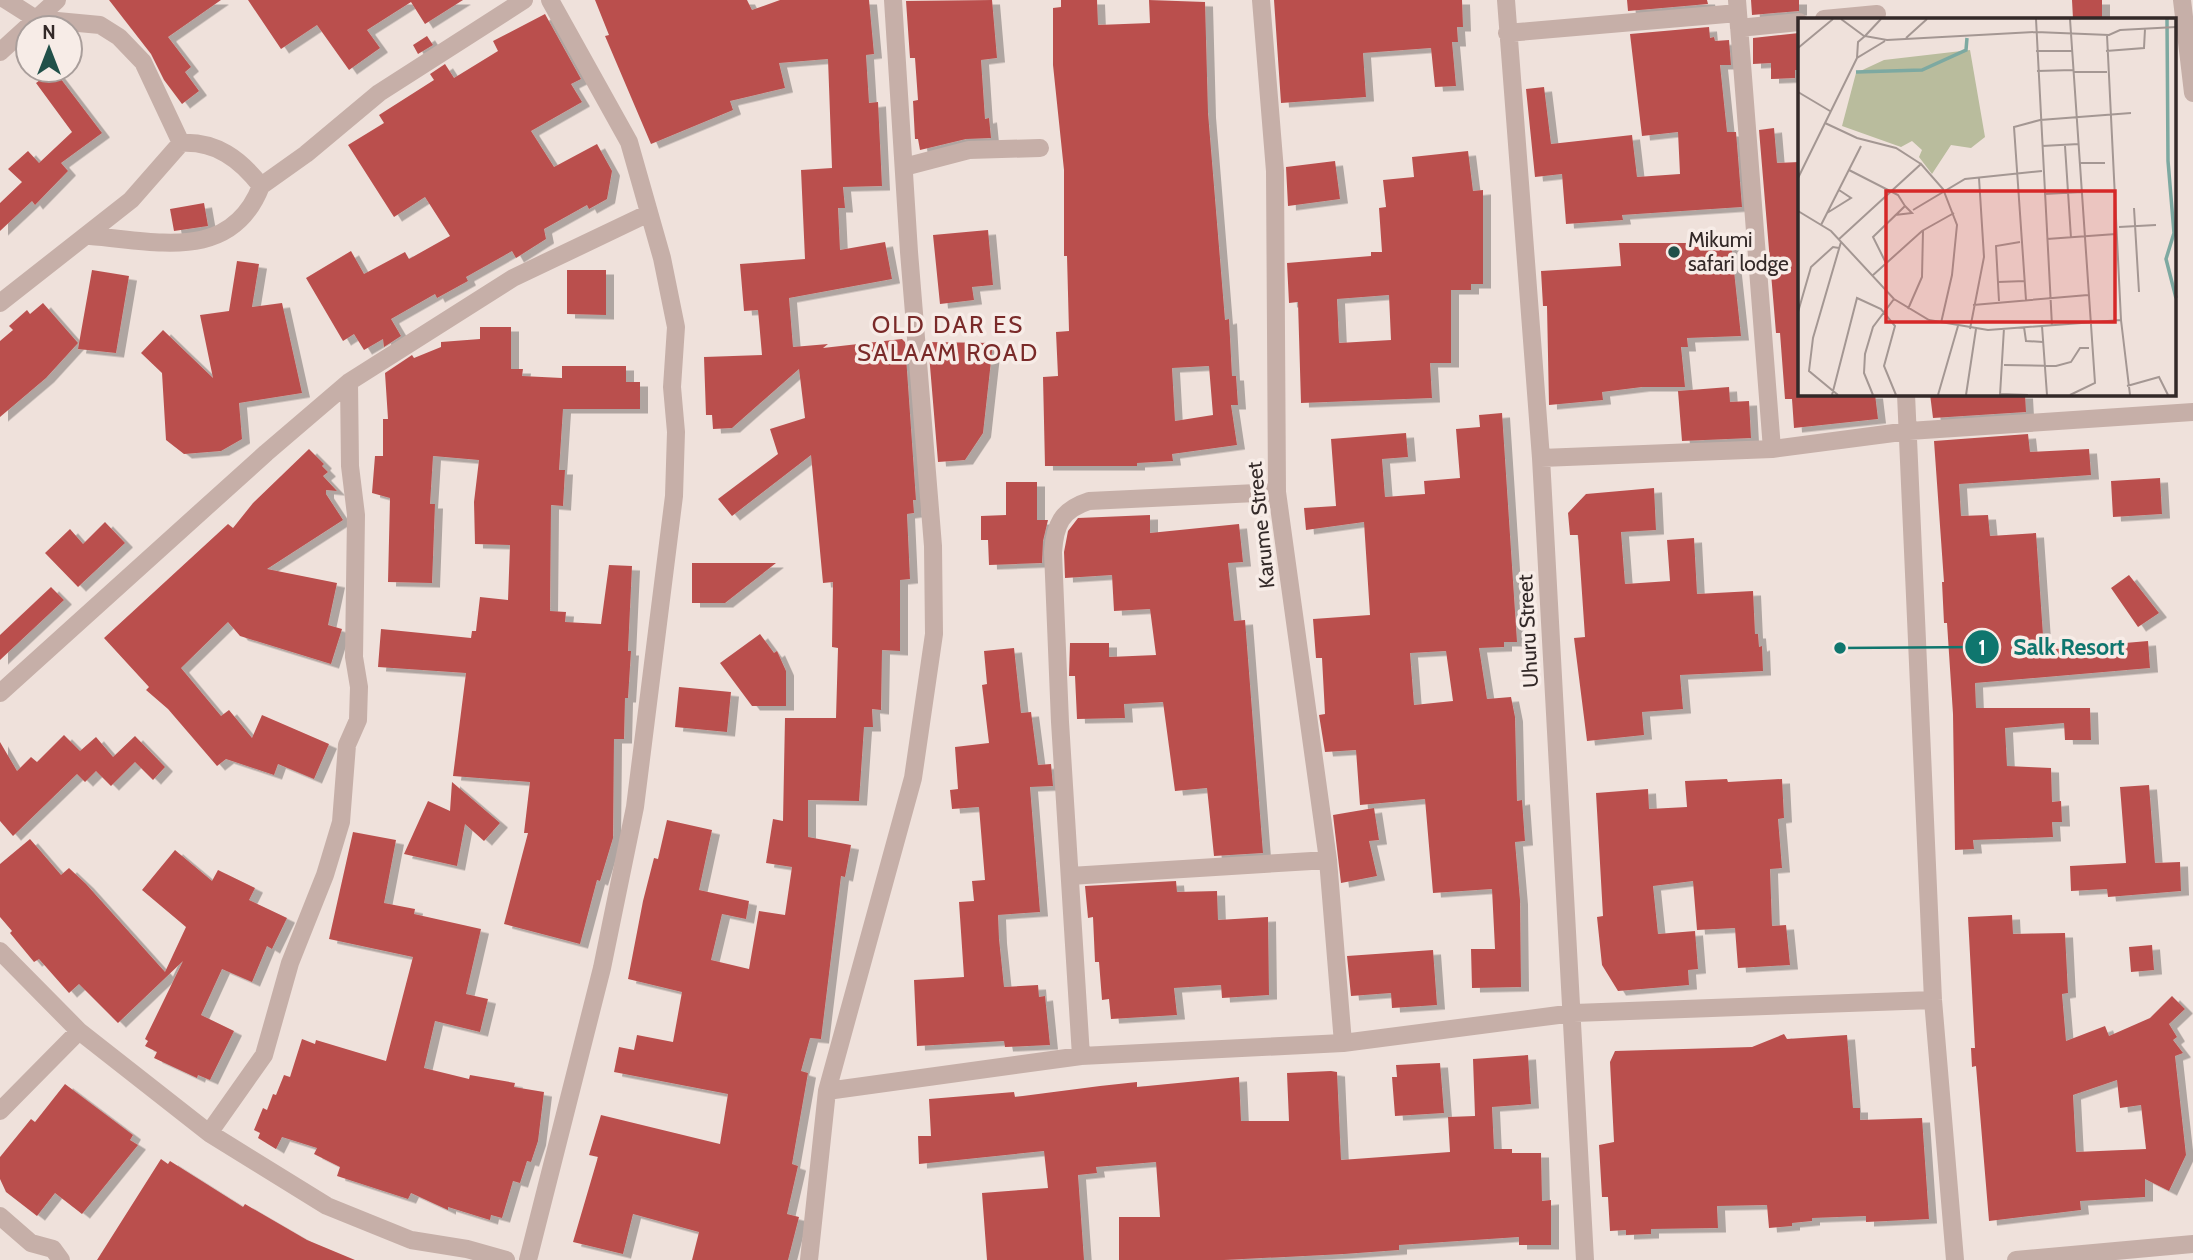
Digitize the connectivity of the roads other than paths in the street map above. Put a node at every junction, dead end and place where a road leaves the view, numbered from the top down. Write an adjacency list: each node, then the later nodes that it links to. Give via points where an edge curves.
1 (6, 0): 11 (street)
2 (57, 0): 12 (street)
3 (524, 0): 24 (street, via 379,93)
4 (550, 0): 25 (street, via 629,142)
5 (893, 0): 23 (street)
6 (1261, 0): 34 (street, Karume Street, via 1275,171)
7 (1506, 0): 17 (street, Uhuru Street)
8 (1737, 0): 16 (street)
9 (2182, 0): 20 (street)
10 (1877, 11): 13 (street)
11 (28, 14)
12 (42, 14)
13 (1831, 18)
14 (1798, 22): 16 (street)
15 (84, 24): 21 (street, via 100,25 120,37 143,62)
16 (1739, 28): 17 (street, via 1738,13); 32 (street)
17 (1507, 33): 33 (street, Uhuru Street)
18 (14, 39): 19 (street)
19 (0, 52)
20 (2193, 93)
21 (181, 142): 24 (street, via 199,143 230,155); 26 (street, via 131,200)
22 (1040, 149): 23 (street, via 969,150)
23 (904, 167): 44 (street, via 933,546 934,634 913,778)
24 (261, 186): 26 (street, via 245,217 211,237 159,242)
25 (647, 214): 28 (street, via 513,278); 51 (street, via 662,258 676,327 674,496 635,807 620,888)
26 (90, 236): 27 (street)
27 (0, 303)
28 (349, 382): 35 (street); 46 (street, via 356,515 354,657 359,687 341,822 290,963 264,1055)
29 (1906, 396): 31 (street)
30 (2193, 412): 31 (street)
31 (1909, 431): 32 (street); 39 (street)
32 (1772, 449): 33 (street)
33 (1541, 458): 40 (street, Uhuru Street)
34 (1277, 492): 36 (street, Karume Street); 37 (street, via 1089,501 1066,512 1056,526 1053,552)
35 (0, 693)
36 (1328, 860): 37 (street); 42 (street, Karume Street)
37 (1070, 876): 43 (street)
38 (0, 951): 41 (street)
39 (1933, 1000): 40 (street); 54 (street)
40 (1574, 1013): 42 (street); 53 (street, Uhuru Street)
41 (79, 1031): 45 (street); 46 (street)
42 (1343, 1043): 43 (street)
43 (1081, 1056): 44 (street)
44 (827, 1091): 52 (street)
45 (0, 1111)
46 (209, 1133): 50 (street, via 327,1206 411,1240)
47 (0, 1216): 49 (street, via 31,1244 53,1250)
48 (2193, 1244): 55 (street)
49 (61, 1260)
50 (506, 1260)
51 (528, 1260)
52 (809, 1260)
53 (1585, 1260)
54 (1955, 1260)
55 (2016, 1260)

